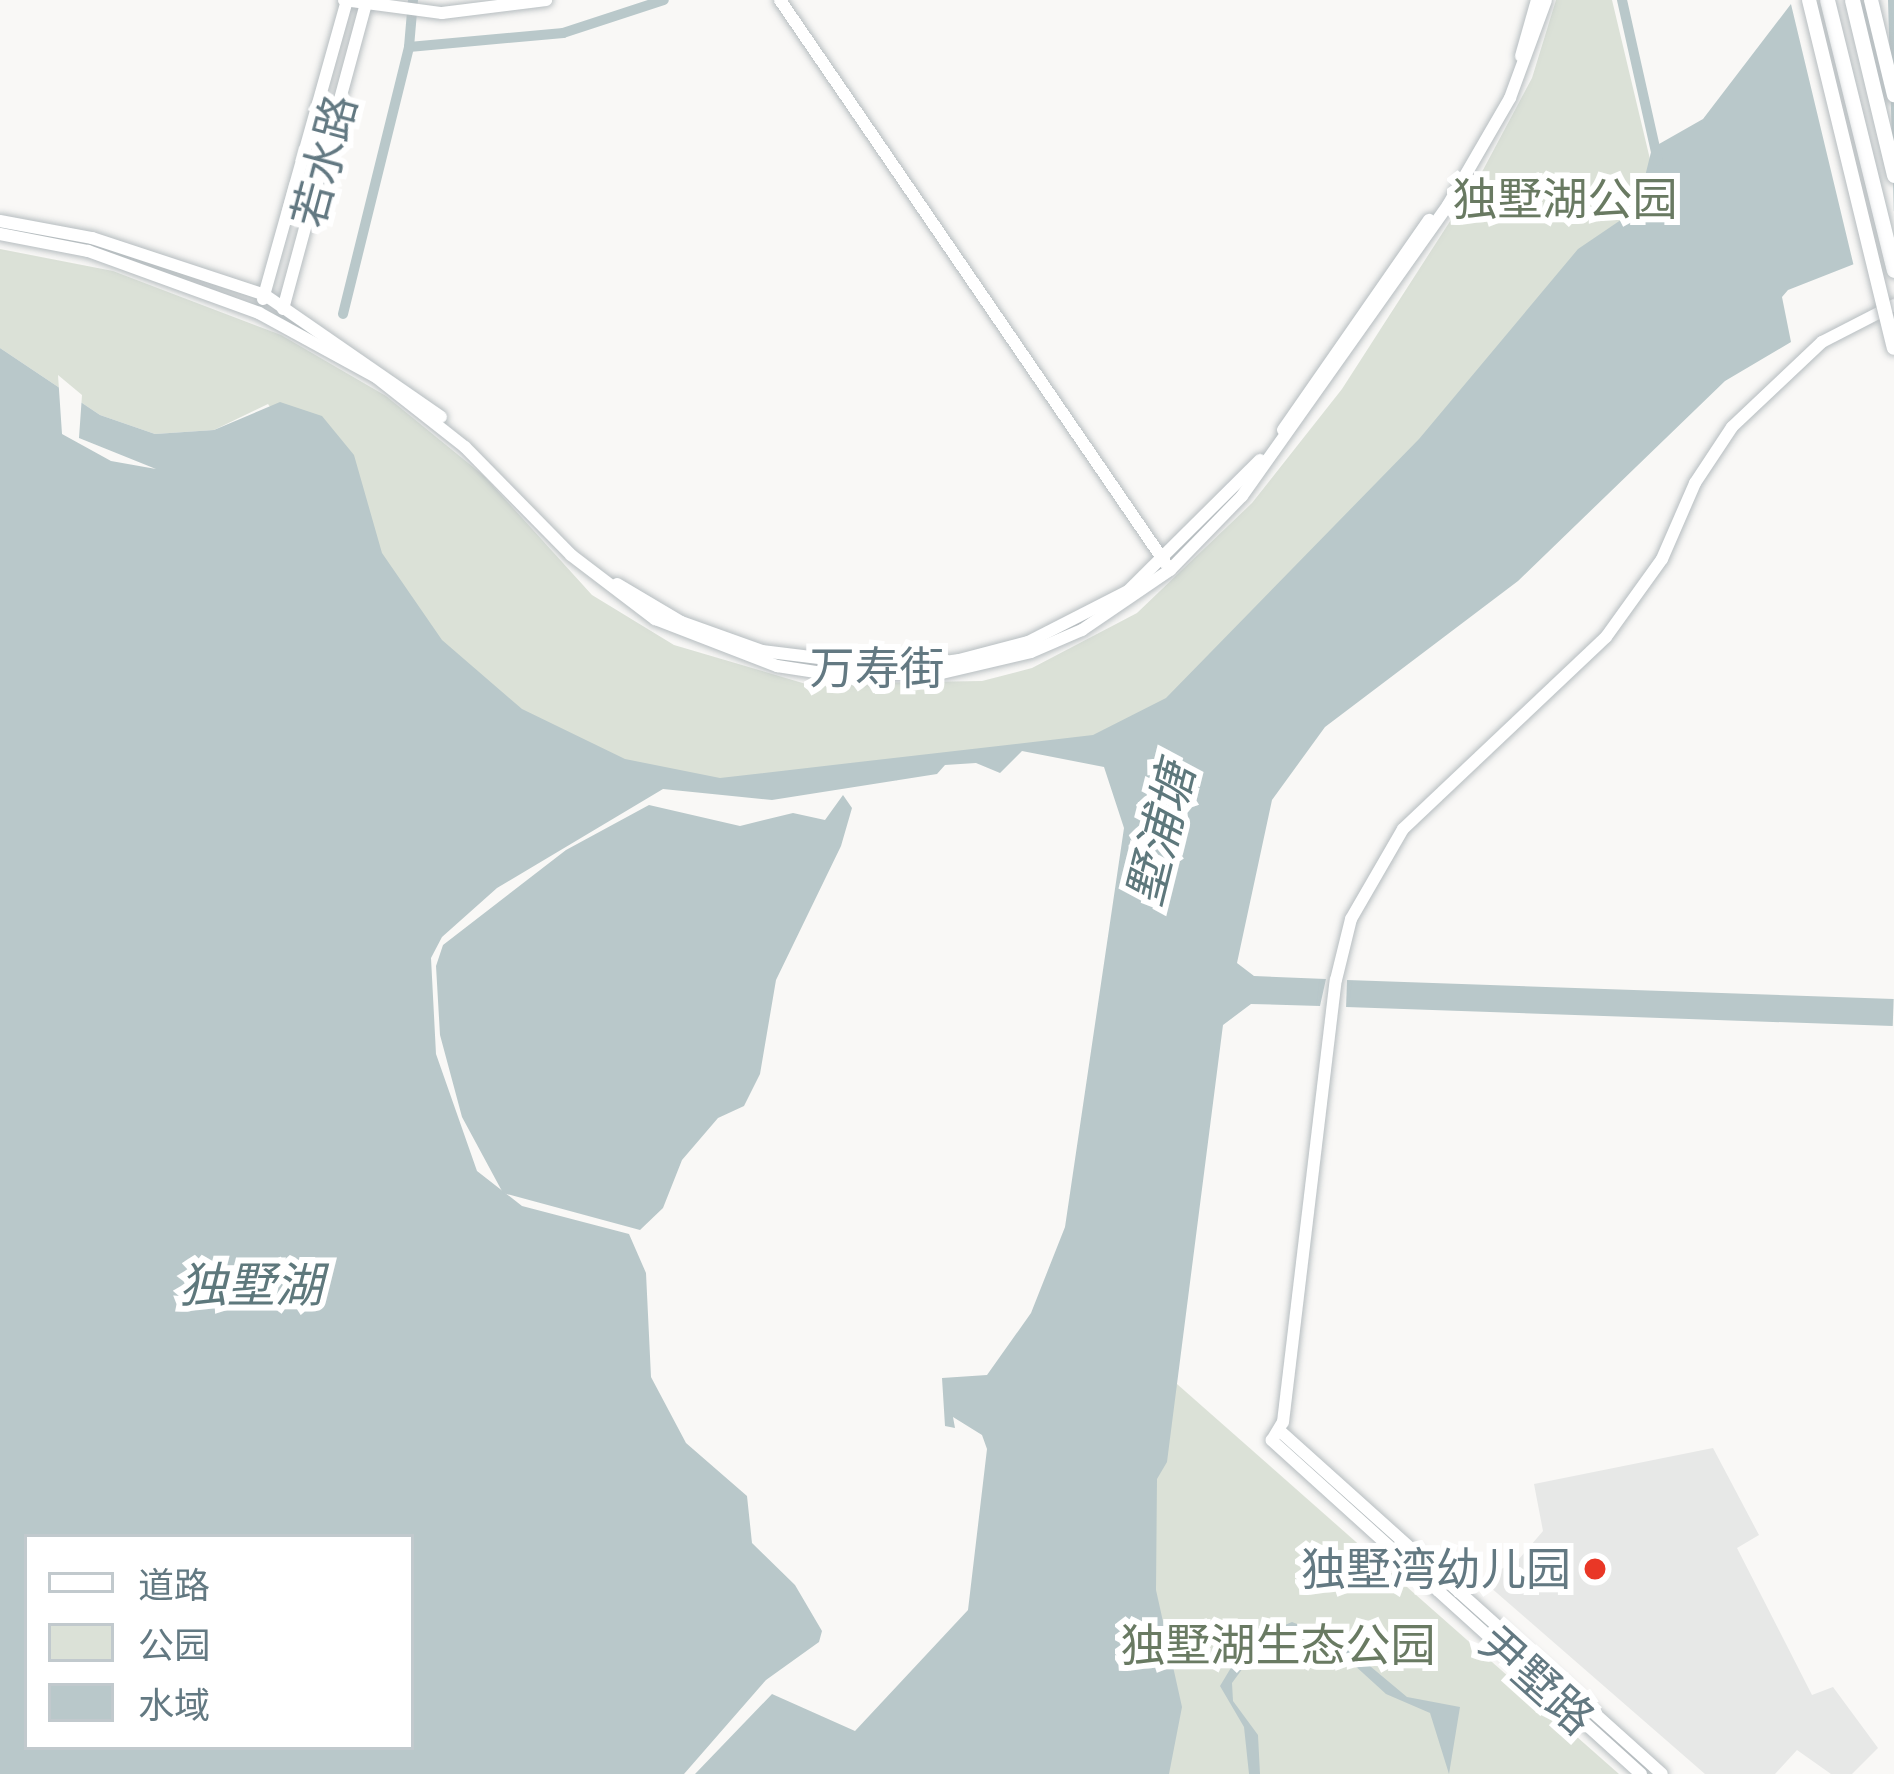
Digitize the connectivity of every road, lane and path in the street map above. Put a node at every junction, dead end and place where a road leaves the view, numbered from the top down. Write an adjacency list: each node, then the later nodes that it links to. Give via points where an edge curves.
1 (346, 0): 10 (street); 16 (street, 若水路)
2 (546, 0): 10 (street, via 428,13)
3 (780, 0): 23 (street)
4 (1537, 0): 23 (street, 万寿街, via 1502,97 1437,208 1275,441)
5 (1546, 0): 23 (street, 万寿街, via 1510,98 1404,275 1242,496)
6 (1809, 0): 22 (main road, bridge)
7 (1826, 0): 15 (highway)
8 (1852, 0): 12 (highway)
9 (1871, 0): 11 (main road)
10 (367, 2): 18 (street, 若水路)
11 (1894, 94)
12 (1894, 175)
13 (0, 220): 16 (street, 万寿街, via 92,238)
14 (0, 234): 19 (street, 万寿街, via 88,251)
15 (1894, 270)
16 (265, 295): 18 (street, 万寿街); 19 (street, 若水路)
17 (1894, 305): 24 (street, via 1822,342 1732,427 1661,559 1606,637 1402,829 1352,919 1336,980)
18 (284, 306): 20 (street, 若水路); 21 (street, 万寿街)
19 (260, 313): 20 (street, 万寿街)
20 (280, 322): 21 (street, 万寿街)
21 (314, 333): 23 (street, 万寿街, via 422,400 620,585 681,622 762,652 900,668 958,661 1072,624)
22 (1894, 347)
23 (1167, 566)
24 (1276, 1436): 25 (street, 尹墅路); 26 (street, 尹墅路)
25 (1641, 1774)
26 (1662, 1774)

